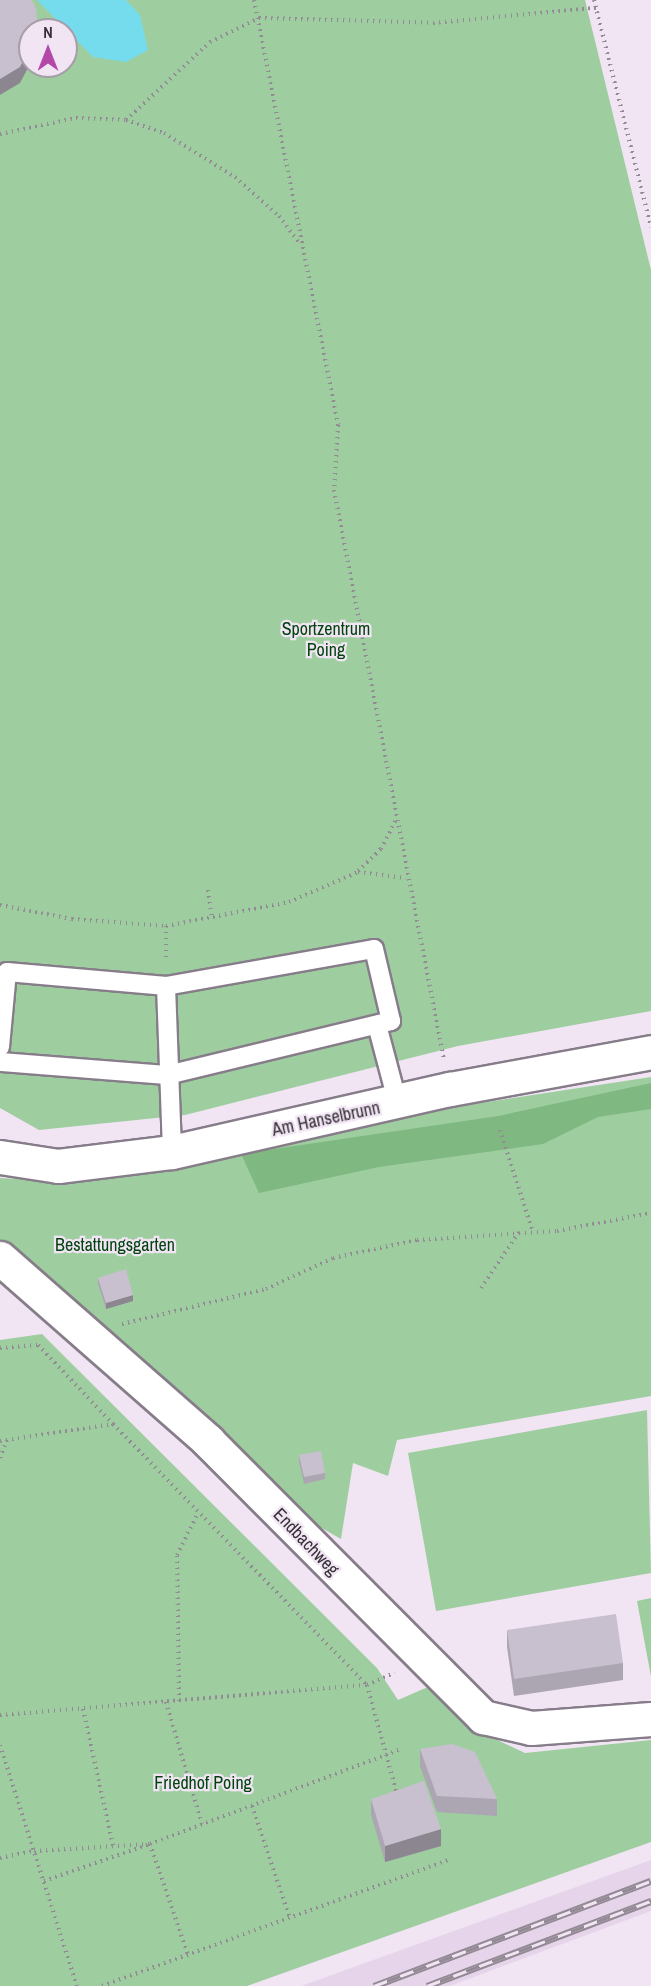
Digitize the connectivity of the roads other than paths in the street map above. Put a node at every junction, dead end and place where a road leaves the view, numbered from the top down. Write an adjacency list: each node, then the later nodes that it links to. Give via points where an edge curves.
1 (166, 986): 2 (lane, via 374,949 391,1021); 3 (lane, via 6,972); 6 (lane)
2 (376, 1025): 6 (lane); 7 (lane)
3 (0, 1047)
4 (651, 1052): 7 (street, Am Hanselbrunn)
5 (0, 1062): 6 (lane)
6 (167, 1075): 8 (lane)
7 (398, 1104): 8 (street, Am Hanselbrunn)
8 (172, 1152): 9 (street, Am Hanselbrunn, via 58,1166)
9 (0, 1157)
10 (0, 1258): 11 (street, Endbachweg, via 208,1441 421,1660 483,1717 531,1728)
11 (651, 1719)

